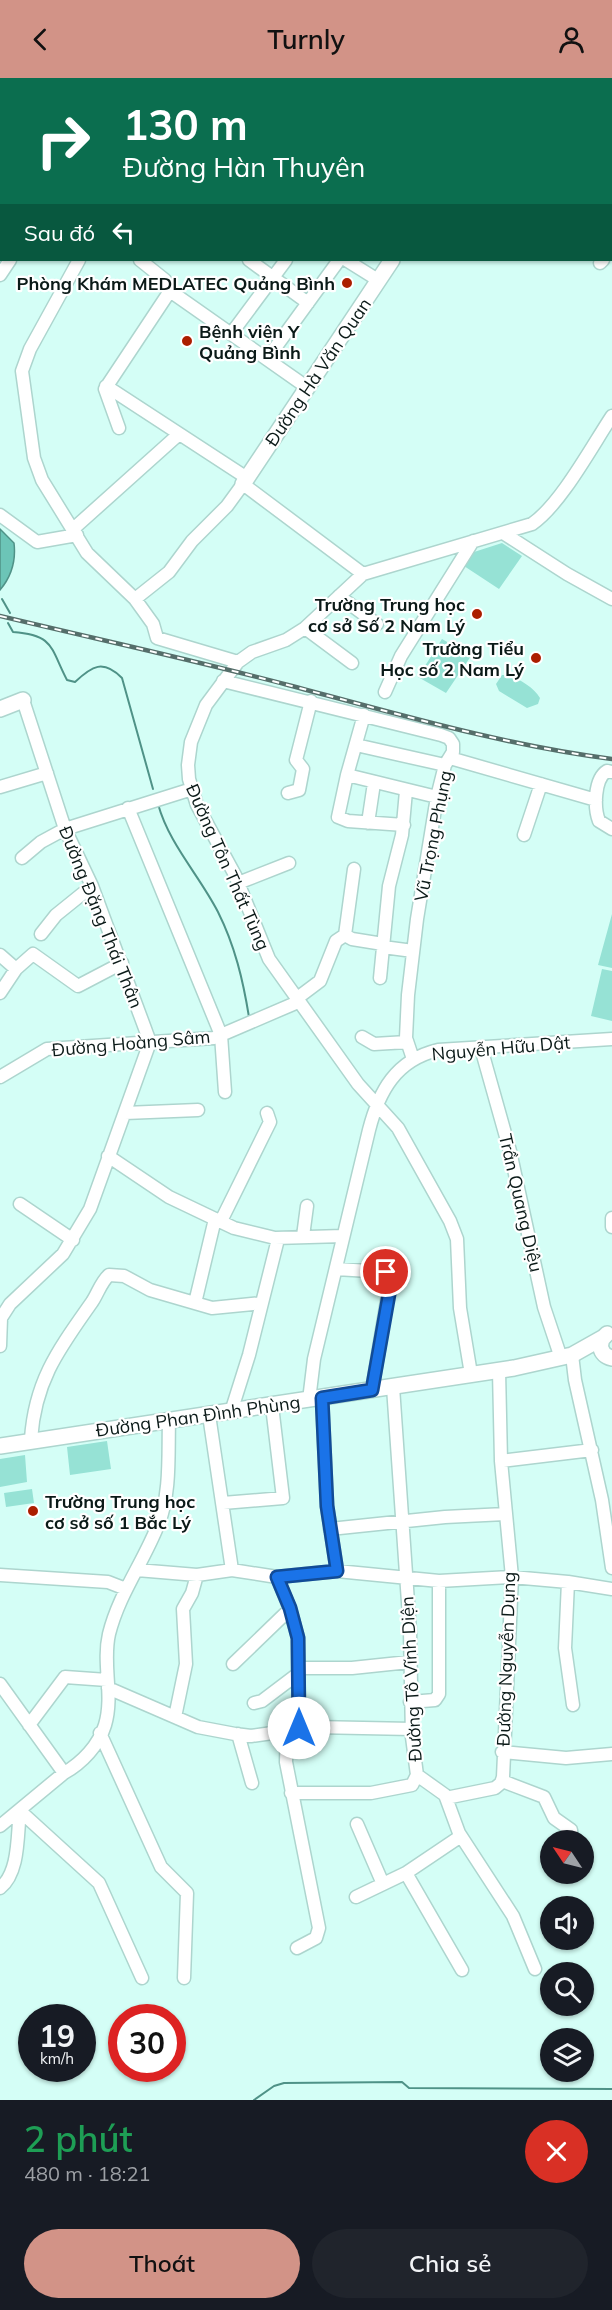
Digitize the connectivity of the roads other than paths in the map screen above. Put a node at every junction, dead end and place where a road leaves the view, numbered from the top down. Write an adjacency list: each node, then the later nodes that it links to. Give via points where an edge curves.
1 (9, 261): 9 (street)
2 (78, 261): 23 (street, via 22,371 37,468)
3 (145, 261): 12 (street, via 165,280)
4 (250, 261): 10 (street)
5 (285, 261): 10 (street)
6 (338, 261): 13 (street)
7 (348, 261): 11 (street)
8 (391, 261): 11 (main road, Đường Hà Văn Quan)
9 (0, 275)
10 (272, 278): 13 (street); 14 (street)
11 (378, 280): 17 (main road, Đường Hà Văn Quan)
12 (170, 291): 14 (street); 16 (street)
13 (308, 303): 15 (street)
14 (231, 334): 15 (street)
15 (267, 360): 17 (street)
16 (106, 386): 19 (street); 20 (street)
17 (308, 388): 21 (main road, Đường Hà Văn Quan)
18 (612, 416): 24 (street, Đường Tôn Thất Tùng, via 545,513 523,528)
19 (119, 428)
20 (178, 435): 21 (street); 23 (street)
21 (245, 481): 26 (street); 29 (street, via 168,572)
22 (0, 514): 23 (street, via 37,542)
23 (74, 532): 29 (street, via 91,560)
24 (503, 533): 25 (street, Đường Tôn Thất Tùng); 28 (street)
25 (473, 541): 26 (street, Đường Tôn Thất Tùng); 35 (street, via 401,656)
26 (363, 574): 27 (street, Đường Tôn Thất Tùng)
27 (339, 596): 30 (street); 31 (street, Đường Tôn Thất Tùng)
28 (611, 596)
29 (135, 599): 32 (street, via 153,624 157,638)
30 (377, 624)
31 (305, 628): 32 (street, Đường Tôn Thất Tùng); 33 (street)
32 (238, 662): 34 (street, Đường Tôn Thất Tùng)
33 (352, 663)
34 (223, 681): 37 (street, Vũ Trọng Phụng); 48 (street, Đường Tôn Thất Tùng, via 207,705 191,742)
35 (385, 692)
36 (23, 700): 38 (main road); 43 (street, Đường Đặng Thái Thân)
37 (311, 701): 39 (street, Vũ Trọng Phụng); 50 (street, via 296,760 303,769 298,790)
38 (0, 709)
39 (364, 715): 40 (street); 41 (street, Vũ Trọng Phụng, via 449,738 453,744)
40 (356, 745): 41 (street); 44 (street)
41 (448, 761): 46 (street); 51 (street, Vũ Trọng Phụng)
42 (612, 772): 52 (street, via 600,777)
43 (47, 773): 47 (street); 56 (street, Đường Đặng Thái Thân)
44 (347, 775): 45 (street); 54 (street, via 339,817)
45 (374, 783): 49 (street); 54 (street)
46 (541, 784): 52 (street); 58 (street)
47 (0, 787)
48 (192, 789): 53 (street); 62 (street, Đường Tôn Thất Tùng)
49 (406, 791): 51 (street); 55 (street)
50 (288, 793)
51 (437, 797): 67 (street, Vũ Trọng Phụng)
52 (596, 800): 57 (street, via 598,821)
53 (128, 808): 56 (street); 74 (street)
54 (368, 823): 55 (street)
55 (404, 825): 66 (street, via 390,880)
56 (65, 828): 59 (street); 63 (street, Đường Đặng Thái Thân)
57 (612, 828)
58 (524, 835)
59 (22, 858)
60 (289, 863): 62 (street)
61 (354, 869): 65 (street)
62 (238, 883): 73 (street, Đường Tôn Thất Tùng, via 269,959)
63 (92, 886): 64 (street, via 56,915); 69 (street, Đường Đặng Thái Thân)
64 (40, 934)
65 (345, 934): 66 (street); 73 (street, Đường Hoàng Sâm, via 336,941 320,981)
66 (383, 946): 67 (street); 71 (street)
67 (413, 951): 78 (street, Vũ Trọng Phụng)
68 (0, 955): 70 (street)
69 (122, 963): 70 (street, via 78,987 38,955 28,956); 77 (street, Đường Đặng Thái Thân)
70 (16, 969): 72 (street)
71 (380, 978)
72 (0, 993)
73 (297, 1000): 74 (street, Đường Hoàng Sâm); 83 (street, Đường Tôn Thất Tùng, via 358,1084)
74 (221, 1035): 77 (street, Đường Hoàng Sâm, via 201,1040); 82 (street)
75 (362, 1037): 78 (street, via 374,1044)
76 (612, 1039): 79 (street, Nguyễn Hữu Dật)
77 (150, 1042): 81 (street, Đường Hoàng Sâm, via 47,1049); 85 (street)
78 (407, 1042): 80 (street, Vũ Trọng Phụng)
79 (481, 1048): 80 (street, Nguyễn Hữu Dật, via 438,1050); 102 (street, Trần Quang Diệu, via 510,1151 544,1307)
80 (413, 1059): 83 (street, Nguyễn Hữu Dật, via 386,1085)
81 (0, 1077)
82 (225, 1092)
83 (376, 1102): 94 (street); 105 (street, Đường Tôn Thất Tùng, via 398,1128 454,1231 461,1317)
84 (198, 1110): 85 (street)
85 (125, 1113): 87 (street)
86 (267, 1113): 91 (street, via 270,1122)
87 (108, 1156): 91 (street, via 169,1197); 96 (street, via 90,1209)
88 (20, 1204): 96 (street)
89 (307, 1206): 93 (street)
90 (612, 1218): 92 (street)
91 (218, 1220): 95 (street); 98 (street)
92 (612, 1227)
93 (303, 1236): 94 (street); 95 (street)
94 (343, 1236): 97 (street)
95 (275, 1238): 99 (street, via 278,1239)
96 (73, 1240): 101 (street, via 10,1304 1,1318)
97 (336, 1269): 107 (street, via 386,1272 391,1277); 108 (street, via 314,1359)
98 (195, 1303): 99 (street, via 212,1308); 113 (street, via 110,1275 74,1323 47,1372 34,1409)
99 (262, 1303): 110 (street)
100 (609, 1333): 102 (main road, Đường Phan Đình Phùng); 103 (main road, via 601,1349)
101 (0, 1346)
102 (567, 1357): 103 (main road, Đường Phan Đình Phùng); 104 (main road, Đường Phan Đình Phùng); 115 (street, Trần Quang Diệu)
103 (610, 1358)
104 (499, 1371): 105 (main road, Đường Phan Đình Phùng); 116 (street, Đường Nguyễn Dụng)
105 (471, 1374): 106 (main road, Đường Phan Đình Phùng)
106 (393, 1387): 107 (main road, Đường Phan Đình Phùng); 119 (street, Đường Tô Vĩnh Diện)
107 (372, 1390): 108 (main road, Đường Phan Đình Phùng)
108 (315, 1399): 109 (main road, Đường Phan Đình Phùng); 120 (street)
109 (272, 1406): 110 (main road, Đường Phan Đình Phùng); 117 (street, via 283,1497)
110 (231, 1412): 111 (main road, Đường Phan Đình Phùng)
111 (209, 1415): 112 (main road, Đường Phan Đình Phùng); 117 (street)
112 (169, 1421): 113 (main road, Đường Phan Đình Phùng); 122 (street, via 159,1523)
113 (32, 1440): 114 (main road, Đường Phan Đình Phùng)
114 (0, 1446)
115 (592, 1450): 116 (street); 121 (street, Trần Quang Diệu)
116 (501, 1461): 118 (street, Đường Nguyễn Dụng)
117 (223, 1503): 123 (street)
118 (505, 1514): 119 (street); 128 (street, Đường Nguyễn Dụng)
119 (400, 1521): 120 (street); 129 (street, Đường Tô Vĩnh Diện)
120 (330, 1529): 124 (street)
121 (612, 1568)
122 (137, 1570): 126 (street); 132 (street)
123 (232, 1570): 126 (street); 127 (street)
124 (337, 1571): 127 (street); 129 (street)
125 (0, 1575): 132 (street, via 108,1582)
126 (197, 1575): 143 (street, via 183,1609 186,1664)
127 (277, 1577): 134 (street)
128 (512, 1577): 130 (street); 131 (street); 149 (street, Đường Nguyễn Dụng)
129 (405, 1579): 130 (street); 135 (street, Đường Tô Vĩnh Diện)
130 (439, 1581): 140 (street, via 439,1694 435,1700)
131 (568, 1582): 133 (street); 142 (street, via 565,1648)
132 (126, 1589): 138 (street, via 108,1636)
133 (612, 1589)
134 (290, 1608): 136 (street); 137 (street, via 298,1638)
135 (409, 1662): 137 (street); 140 (street, Đường Tô Vĩnh Diện)
136 (233, 1664)
137 (299, 1670): 141 (street); 145 (street)
138 (108, 1684): 143 (street); 144 (street, via 65,1677); 147 (street, via 105,1725)
139 (1, 1688): 144 (street)
140 (410, 1702): 146 (street, Đường Tô Vĩnh Diện)
141 (254, 1704)
142 (573, 1705)
143 (175, 1718): 148 (street)
144 (29, 1725): 151 (street)
145 (293, 1729): 146 (street); 148 (street, via 251,1736); 155 (street, via 284,1748)
146 (412, 1729): 152 (street, Đường Tô Vĩnh Diện)
147 (100, 1733): 151 (street, via 87,1755); 170 (street, via 161,1867 187,1893)
148 (238, 1734): 154 (street)
149 (502, 1752): 150 (street, via 566,1758); 153 (street, Đường Nguyễn Dụng)
150 (612, 1754)
151 (64, 1773): 157 (street)
152 (417, 1775): 155 (street, via 412,1785 371,1793); 156 (street, Đường Tô Vĩnh Diện)
153 (502, 1781): 156 (street, via 495,1788); 160 (street, via 544,1797 555,1818)
154 (252, 1783)
155 (291, 1793): 166 (street, via 319,1928 316,1938)
156 (446, 1798): 161 (street)
157 (20, 1811): 159 (street); 164 (street, via 12,1870); 169 (street, via 99,1883)
158 (357, 1824): 163 (street)
159 (0, 1827)
160 (571, 1830)
161 (461, 1836): 162 (street); 167 (street, via 513,1916)
162 (406, 1872): 163 (street); 168 (street)
163 (384, 1884): 165 (street)
164 (0, 1888)
165 (356, 1897)
166 (297, 1948)
167 (535, 1969)
168 (462, 1970)
169 (142, 1978)
170 (184, 1978)

